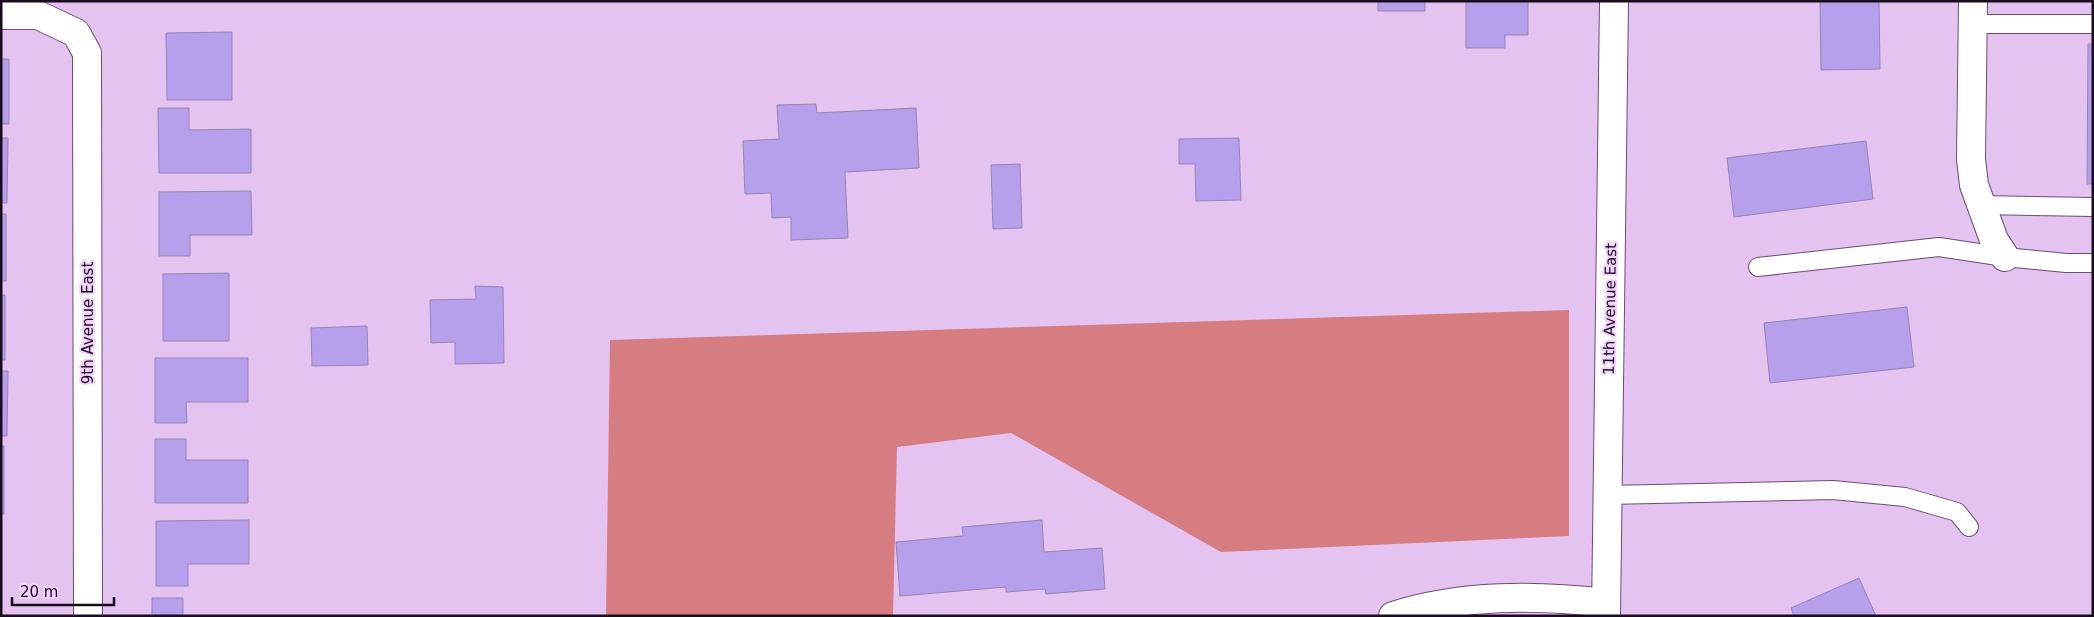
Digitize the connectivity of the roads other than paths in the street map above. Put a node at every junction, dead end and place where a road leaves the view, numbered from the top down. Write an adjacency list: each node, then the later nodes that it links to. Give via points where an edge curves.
1 (1614, 1): 10 (street, 11th Avenue East)
2 (1973, 13): 4 (lane); 5 (street, via 1971,159 1974,185)
3 (1, 15): 13 (street, 9th Avenue East, via 38,15 76,33 87,53)
4 (2093, 24)
5 (1981, 205): 6 (lane); 7 (street, via 1994,240)
6 (2093, 207)
7 (2005, 257): 8 (lane, via 2066,263); 9 (lane, via 1939,247)
8 (2093, 262)
9 (1758, 267)
10 (1608, 495): 11 (lane, via 1833,490 1905,497 1957,512); 12 (street, 11th Avenue East)
11 (1969, 527)
12 (1606, 609): 14 (street, via 1554,597 1472,600)
13 (88, 616)
14 (1394, 616)

